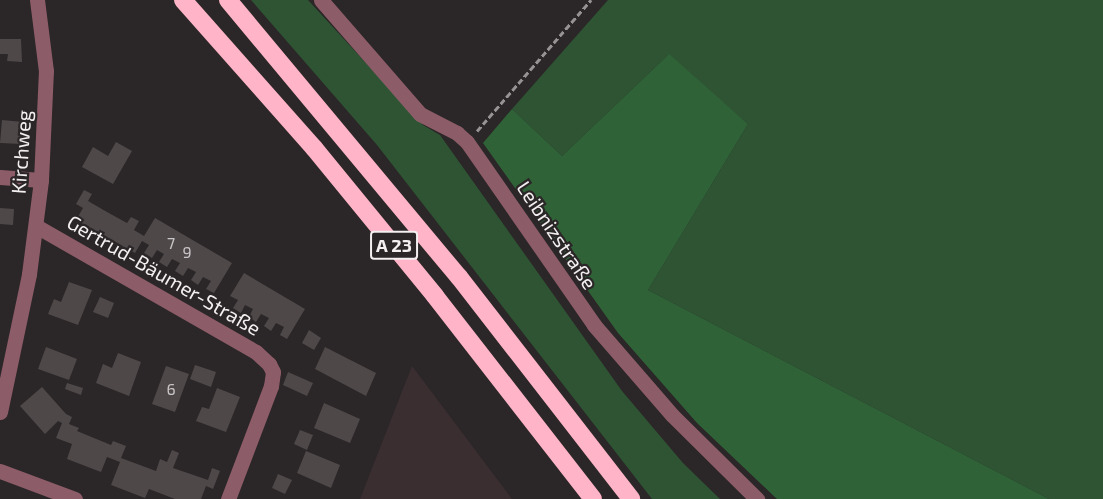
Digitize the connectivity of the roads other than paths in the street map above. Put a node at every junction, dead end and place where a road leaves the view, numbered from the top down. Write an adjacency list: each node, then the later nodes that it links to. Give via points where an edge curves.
1 (37, 0): 6 (street, Kirchweg, via 46,71)
2 (183, 0): 12 (highway, A 23, via 322,158)
3 (228, 0): 13 (highway, A 23, via 459,277)
4 (321, 0): 14 (street, Leibnizstraße, via 420,114 467,142 594,325 672,415)
5 (0, 177): 6 (street)
6 (41, 180): 7 (street, Kirchweg)
7 (36, 226): 8 (street, Kirchweg); 11 (street, Gertrud-Bäumer-Straße, via 256,352 270,364 271,386)
8 (0, 412)
9 (0, 471): 10 (street)
10 (75, 499)
11 (228, 499)
12 (593, 499)
13 (631, 499)
14 (757, 499)

